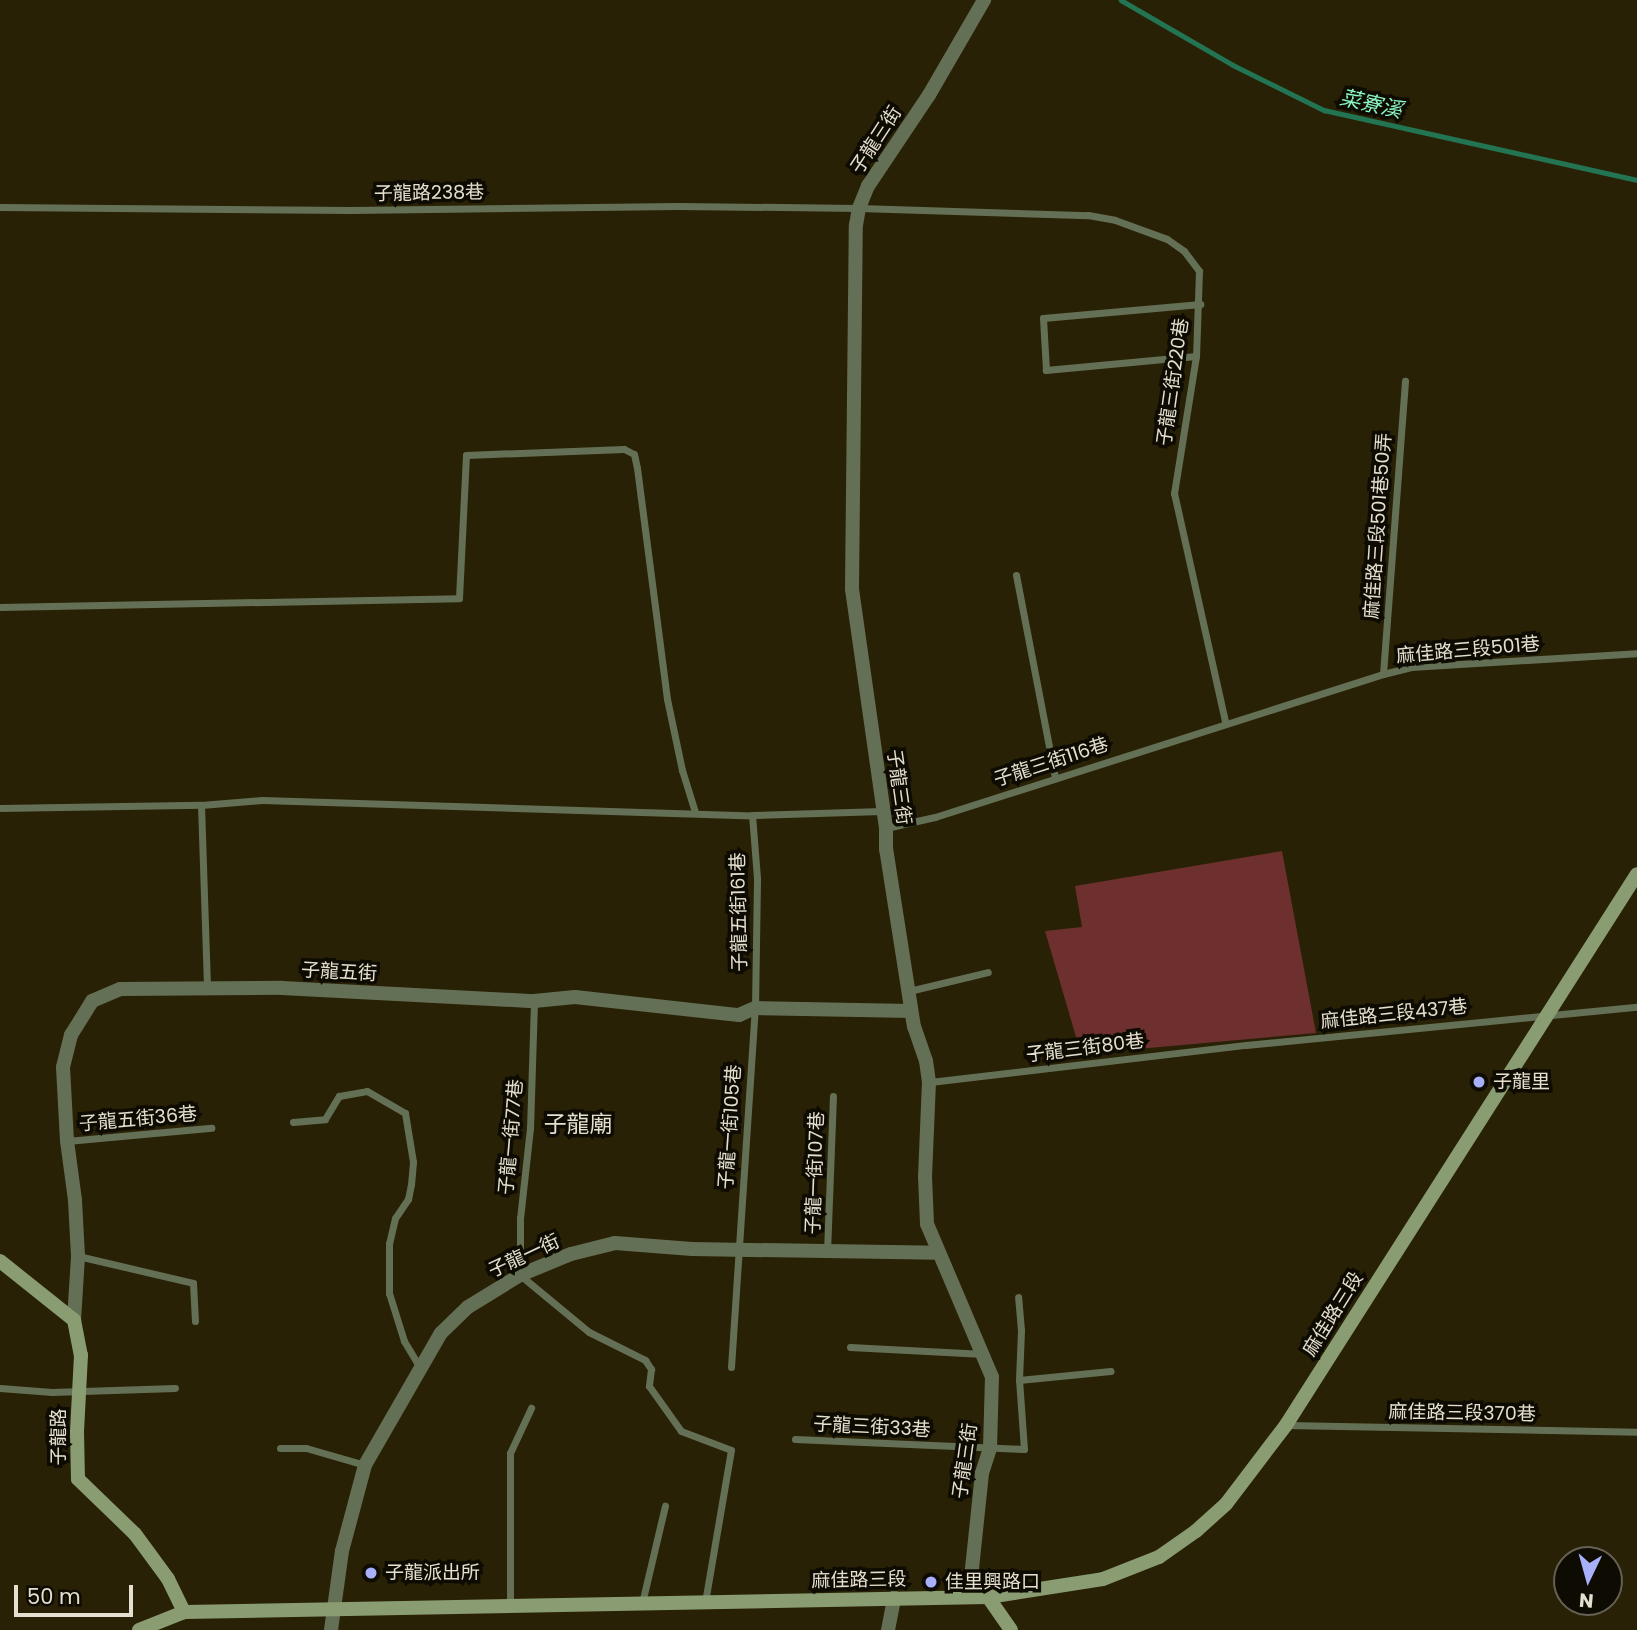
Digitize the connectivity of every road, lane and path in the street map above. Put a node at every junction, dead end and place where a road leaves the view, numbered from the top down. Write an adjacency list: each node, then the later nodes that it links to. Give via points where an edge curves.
1 (984, 0): 3 (street, 子龍三街, via 929,95 867,186)
2 (0, 207): 3 (lane, 子龍路238巷)
3 (859, 208): 4 (lane, 子龍三街220巷, via 1088,215 1115,220 1167,239 1184,251 1199,271); 15 (street, 子龍三街, via 852,588)
4 (1200, 304): 5 (lane, 子龍三街220巷); 5 (lane, via 1043,318 1046,370)
5 (1196, 356): 11 (lane, 子龍三街220巷, via 1175,505)
6 (1405, 381): 10 (lane, 麻佳路三段501巷50弄)
7 (1016, 575): 12 (lane)
8 (0, 607): 16 (lane, via 459,598 466,455 624,449 634,454 637,468 667,699)
9 (1637, 653): 10 (lane, 麻佳路三段501巷, via 1411,667)
10 (1383, 674): 11 (lane, 麻佳路三段501巷)
11 (1225, 722): 12 (lane, 子龍三街116巷)
12 (1055, 778): 18 (lane, 子龍三街116巷, via 936,817)
13 (201, 805): 14 (lane); 16 (lane, via 275,800); 21 (lane)
14 (0, 808)
15 (882, 811): 17 (lane); 18 (street, 子龍三街)
16 (695, 812): 17 (lane)
17 (752, 815): 25 (lane, 子龍五街161巷, via 757,878)
18 (886, 828): 22 (street, 子龍三街)
19 (1637, 874): 27 (main road, 麻佳路三段)
20 (989, 972): 22 (lane)
21 (207, 988): 23 (street, 子龍五街); 33 (street, 子龍五街, via 120,989 92,1001 71,1035 63,1067)
22 (908, 991): 26 (street, 子龍三街)
23 (534, 1001): 25 (street, 子龍五街, via 587,997 739,1015); 39 (lane, 子龍一街77巷)
24 (1637, 1007): 27 (lane, 麻佳路三段437巷)
25 (755, 1008): 26 (street, 子龍五街); 34 (lane, 子龍一街105巷)
26 (911, 1011): 29 (street, 子龍三街)
27 (1546, 1015): 28 (lane, 麻佳路三段437巷); 53 (main road, 麻佳路三段)
28 (1246, 1045): 29 (lane, 子龍三街80巷)
29 (929, 1082): 36 (street, 子龍三街, via 925,1202)
30 (834, 1096): 35 (lane, 子龍一街107巷)
31 (293, 1122): 45 (lane, via 325,1119 339,1096 367,1091 405,1112 413,1162 408,1199 389,1243 389,1293 404,1341)
32 (211, 1128): 33 (lane, 子龍五街36巷)
33 (67, 1141): 37 (street, 子龍五街)
34 (737, 1249): 35 (street, 子龍一街); 39 (street, 子龍一街, via 615,1243 571,1254); 46 (lane, 子龍一街105巷)
35 (827, 1252): 36 (street, 子龍一街)
36 (937, 1253): 44 (street, 子龍三街)
37 (78, 1256): 41 (street, 子龍五街); 42 (lane, via 193,1283)
38 (0, 1261): 41 (main road)
39 (520, 1275): 45 (street, 子龍一街, via 468,1307 441,1333); 63 (lane, via 589,1332 645,1360 651,1369 649,1385 681,1431 731,1450)
40 (1018, 1297): 48 (lane)
41 (75, 1320): 51 (main road, 子龍路, via 81,1355)
42 (195, 1321)
43 (850, 1347): 44 (lane)
44 (984, 1354): 57 (street, 子龍三街, via 992,1377)
45 (419, 1366): 58 (street, 子龍一街)
46 (731, 1367)
47 (1111, 1371): 48 (lane)
48 (1019, 1380): 57 (lane, 子龍三街33巷, via 1024,1449)
49 (0, 1388): 51 (lane)
50 (175, 1388): 51 (lane)
51 (79, 1389): 67 (main road, 子龍路, via 78,1479 135,1534 168,1579)
52 (531, 1408): 65 (lane, via 510,1453)
53 (1286, 1425): 54 (lane, 麻佳路三段370巷); 61 (main road, 麻佳路三段, via 1226,1504 1159,1557 1094,1581)
54 (1637, 1432)
55 (795, 1439): 57 (lane, 子龍三街33巷)
56 (279, 1448): 58 (lane, via 306,1448)
57 (990, 1448): 60 (street, 子龍三街, via 982,1474)
58 (365, 1465): 66 (street, 子龍一街, via 342,1551)
59 (665, 1506): 64 (lane)
60 (969, 1597): 61 (main road, 麻佳路三段); 62 (main road, 麻佳路三段)
61 (988, 1597): 71 (main road)
62 (894, 1598): 63 (main road, 麻佳路三段); 70 (street)
63 (705, 1602): 64 (main road, 麻佳路三段)
64 (641, 1603): 65 (main road, 麻佳路三段)
65 (510, 1606): 66 (main road, 麻佳路三段)
66 (334, 1609): 67 (main road, 麻佳路三段); 69 (street, 子龍一街)
67 (184, 1612): 68 (main road, 麻佳路三段)
68 (139, 1630)
69 (331, 1630)
70 (888, 1630)
71 (1011, 1630)

